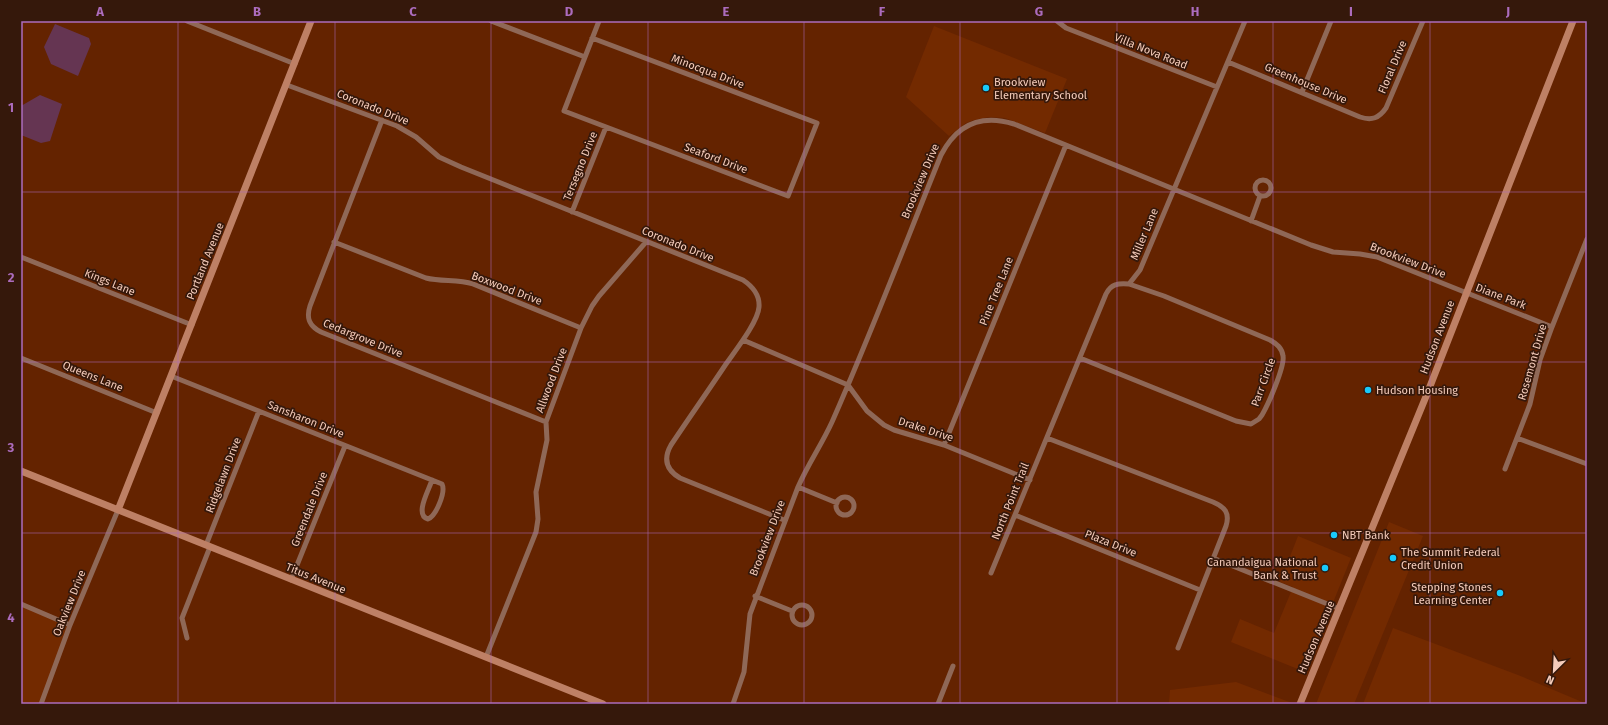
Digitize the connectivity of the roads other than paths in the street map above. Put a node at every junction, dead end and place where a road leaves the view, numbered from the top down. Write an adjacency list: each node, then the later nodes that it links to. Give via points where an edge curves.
1 (187, 21): 13 (street)
2 (311, 21): 13 (main road, Portland Avenue)
3 (491, 21): 11 (street)
4 (599, 21): 10 (street)
5 (1057, 21): 15 (street, Villa Nova Road, via 1066,28)
6 (1244, 21): 12 (street, Miller Lane)
7 (1331, 21): 16 (street)
8 (1423, 21): 17 (street, Floral Drive, via 1388,102)
9 (1573, 21): 31 (main road, Hudson Avenue)
10 (592, 38): 11 (street); 19 (street, Minocqua Drive)
11 (585, 57): 20 (street, Seaford Drive, via 564,111)
12 (1228, 62): 15 (street, Miller Lane); 16 (street, Greenhouse Drive)
13 (294, 64): 14 (main road, Portland Avenue)
14 (287, 85): 18 (street, Coronado Drive); 32 (main road, Portland Avenue)
15 (1217, 87): 22 (street, Miller Lane)
16 (1302, 92): 17 (street, Greenhouse Drive, via 1365,119)
17 (1377, 118)
18 (382, 120): 24 (street, Coronado Drive, via 416,137 444,160); 27 (street, Cedargrove Drive)
19 (817, 123): 20 (street, Seaford Drive, via 788,196)
20 (606, 127): 24 (street, Tersegno Drive)
21 (1066, 145): 22 (street, Brookview Drive); 39 (street, Brookview Drive, via 1014,124 996,120 972,124 954,135 941,155); 45 (street, Pine Tree Lane)
22 (1174, 189): 25 (street, Brookview Drive); 30 (street, Miller Lane, via 1140,270)
23 (1260, 196): 25 (street)
24 (572, 212): 28 (street, Coronado Drive)
25 (1252, 221): 31 (street, Brookview Drive, via 1326,251 1377,257)
26 (1587, 239): 33 (street, Rosemont Drive)
27 (334, 242): 34 (street, Boxwood Drive, via 426,278 473,284); 42 (street, Cedargrove Drive, via 308,312 312,327)
28 (646, 242): 34 (street, Allwood Drive, via 599,296); 35 (street, Coronado Drive, via 749,284 758,296 759,306 757,316)
29 (21, 257): 32 (street, Kings Lane)
30 (1129, 284): 37 (street, via 1115,285 1108,290); 37 (street, Parr Circle, via 1171,299 1279,346 1283,360 1262,415 1251,424 1236,421)
31 (1465, 293): 33 (street, Diane Park); 64 (main road, Hudson Avenue)
32 (192, 325): 38 (main road, Portland Avenue)
33 (1552, 327): 44 (street, Rosemont Drive, via 1540,360 1530,404)
34 (581, 328): 42 (street, Allwood Drive)
35 (743, 340): 39 (street); 56 (street, Coronado Drive, via 671,445 666,462 670,471 680,478)
36 (21, 358): 41 (street, Queens Lane)
37 (1080, 358): 43 (street)
38 (172, 376): 40 (street, Sansharon Drive); 41 (main road, Portland Avenue)
39 (848, 385): 45 (street, Drake Drive, via 867,411 884,425); 52 (street, Brookview Drive)
40 (259, 411): 46 (street, Sansharon Drive); 57 (street, Ridgelawn Drive)
41 (157, 413): 54 (main road, Portland Avenue)
42 (546, 422): 69 (street, Allwood Drive, via 547,440 536,492 536,532)
43 (1047, 438): 51 (street, North Point Trail); 58 (street, via 1214,502 1226,510 1228,520)
44 (1517, 438): 47 (street); 48 (street, Rosemont Drive)
45 (944, 445): 51 (street, Drake Drive)
46 (345, 446): 50 (street, Sansharon Drive); 60 (street, Greendale Drive)
47 (1587, 464)
48 (1505, 469)
49 (21, 471): 54 (main road, Titus Avenue)
50 (432, 480): 50 (street, Sansharon Drive, via 442,484 444,488 434,516 428,519 421,514 421,509)
51 (1030, 480): 55 (street, North Point Trail)
52 (798, 486): 53 (street); 56 (street, Brookview Drive)
53 (837, 503)
54 (118, 510): 57 (main road, Titus Avenue); 66 (street, Oakview Drive)
55 (1015, 515): 59 (street, North Point Trail); 61 (street, Plaza Drive)
56 (784, 520): 62 (street, Brookview Drive)
57 (208, 546): 60 (main road, Titus Avenue); 67 (street, Ridgelawn Drive, via 182,618)
58 (1213, 558): 61 (street); 64 (street)
59 (991, 573)
60 (291, 580): 69 (main road, Titus Avenue)
61 (1200, 590): 68 (street)
62 (755, 596): 65 (street); 73 (street, Brookview Drive, via 748,627 744,672)
63 (21, 604): 66 (street)
64 (1340, 609): 75 (main road, Hudson Avenue)
65 (792, 611): 65 (street, via 792,618 797,624 807,624 811,619 811,610 806,606 800,605)
66 (70, 625): 71 (street, Oakview Drive)
67 (187, 638)
68 (1178, 648)
69 (486, 657): 72 (main road, Titus Avenue)
70 (953, 666): 74 (street)
71 (40, 704)
72 (603, 704)
73 (733, 704)
74 (938, 704)
75 (1300, 704)

